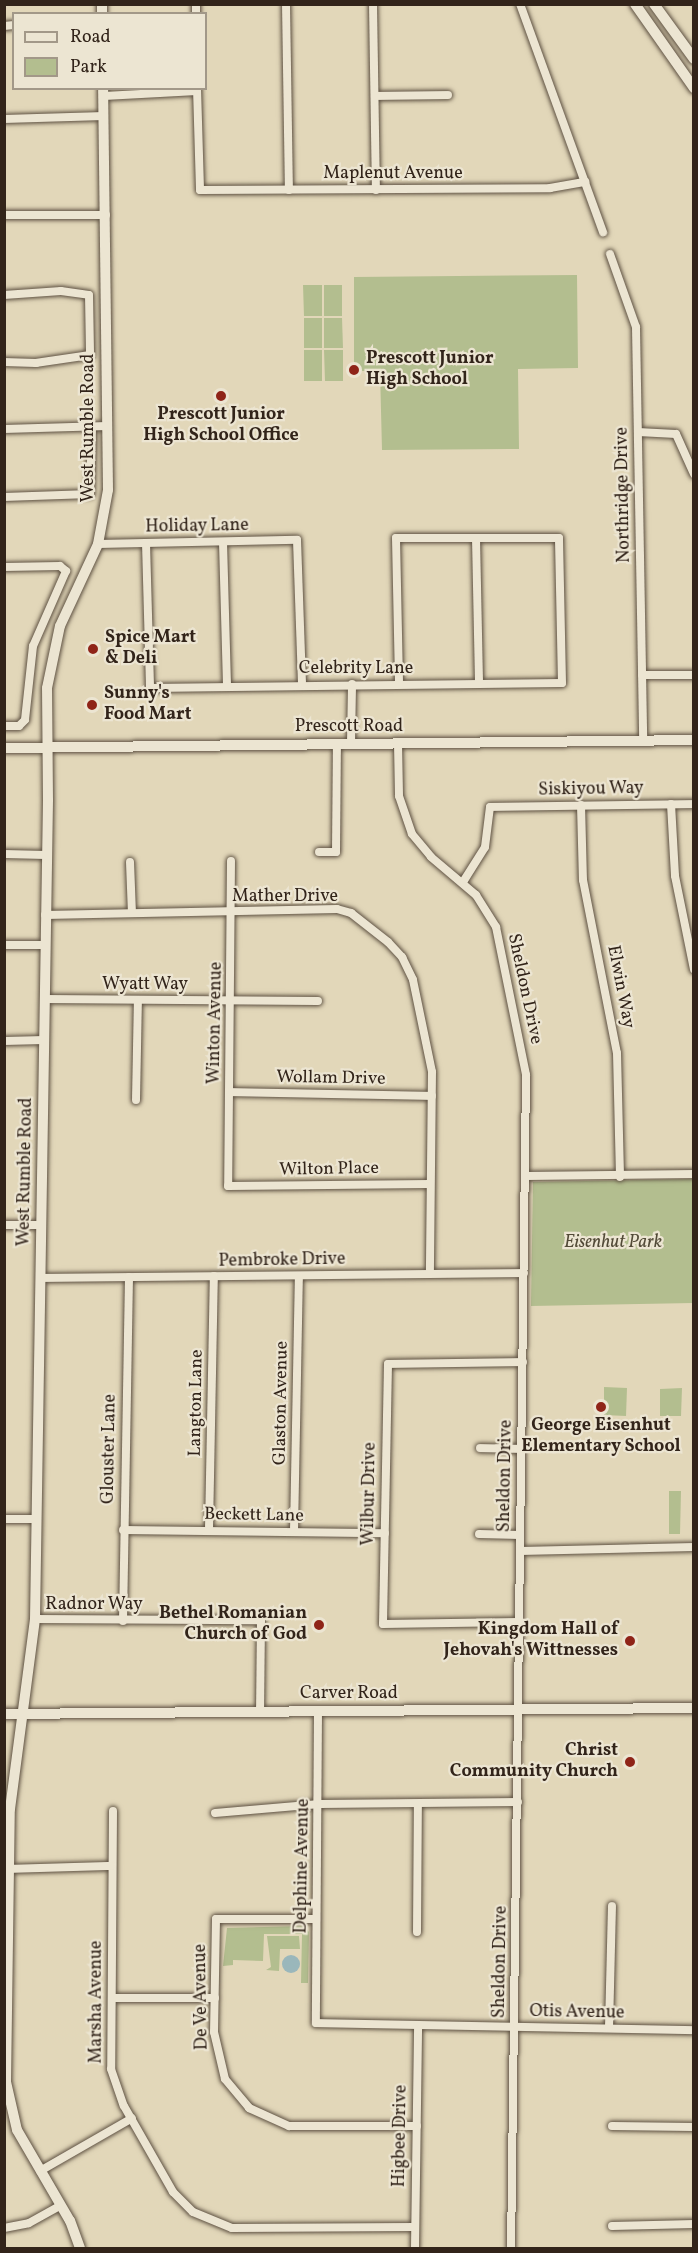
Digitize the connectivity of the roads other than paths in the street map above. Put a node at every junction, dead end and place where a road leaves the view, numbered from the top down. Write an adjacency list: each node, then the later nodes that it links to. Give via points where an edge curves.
1 (286, 4): 15 (street)
2 (374, 4): 11 (street)
3 (520, 4): 14 (street)
4 (635, 4): 7 (street)
5 (654, 4): 6 (street)
6 (693, 59)
7 (693, 88)
8 (197, 90): 9 (street); 15 (street, Maplenut Avenue, via 200,190)
9 (104, 92): 12 (street, West Rumble Road)
10 (448, 95): 11 (street)
11 (375, 96): 16 (street)
12 (104, 116): 13 (street); 18 (street, West Rumble Road)
13 (4, 118)
14 (585, 182): 16 (street, Maplenut Avenue, via 550,188); 19 (street)
15 (289, 190): 16 (street, Maplenut Avenue)
16 (376, 190)
17 (4, 215): 18 (street)
18 (106, 215): 23 (street, West Rumble Road)
19 (603, 232)
20 (610, 254): 25 (street, Northridge Drive, via 636,327)
21 (4, 295): 22 (street, via 61,291 89,295 89,358)
22 (4, 362)
23 (98, 427): 24 (street); 27 (street, via 90,494); 31 (street, West Rumble Road, via 108,490)
24 (4, 429)
25 (638, 432): 26 (street, via 676,434); 33 (street, Northridge Drive)
26 (693, 474)
27 (4, 497)
28 (476, 538): 36 (street, via 396,538); 37 (street); 37 (street, Celebrity Lane, via 559,538 562,683)
29 (223, 542): 30 (street, Holiday Lane); 38 (street, Holiday Lane, via 297,540); 39 (street)
30 (146, 543): 31 (street, Holiday Lane); 39 (street, Celebrity Lane, via 150,688)
31 (98, 544): 47 (street, West Rumble Road, via 52,652 47,688)
32 (4, 567): 40 (street, via 60,566 66,571 33,646 25,720 19,726)
33 (642, 675): 34 (street); 42 (street, Northridge Drive)
34 (693, 675)
35 (352, 684): 36 (street, Celebrity Lane); 38 (street, Celebrity Lane); 44 (street)
36 (399, 684): 37 (street, Celebrity Lane)
37 (479, 684)
38 (302, 685): 39 (street, Celebrity Lane)
39 (227, 686)
40 (4, 726)
41 (693, 740): 42 (street, Prescott Road)
42 (643, 741): 45 (street, Prescott Road)
43 (337, 743): 44 (street, Prescott Road); 47 (street, Prescott Road); 51 (street, via 336,852)
44 (351, 743): 45 (street, Prescott Road)
45 (398, 743): 56 (street, Sheldon Drive, via 399,796 407,823 431,857)
46 (4, 748): 47 (street, Prescott Road)
47 (47, 748): 53 (street, West Rumble Road)
48 (671, 804): 49 (street, Siskiyou Way); 50 (street, Siskiyou Way); 62 (street, via 675,876)
49 (693, 804)
50 (580, 805): 56 (street, Siskiyou Way, via 490,807 485,847); 74 (street, Elwin Way, via 583,880 617,1053)
51 (319, 852)
52 (4, 855): 53 (street)
53 (46, 855): 59 (street, West Rumble Road)
54 (231, 861): 57 (street, Winton Avenue)
55 (130, 862): 58 (street)
56 (463, 882): 73 (street, Sheldon Drive, via 488,910 501,944 526,1075)
57 (232, 912): 58 (street, Mather Drive); 65 (street, Winton Avenue); 70 (street, Mather Drive, via 345,911 388,942 402,957 413,980 432,1072)
58 (132, 913): 59 (street, Mather Drive)
59 (45, 915): 61 (street, West Rumble Road)
60 (4, 945): 61 (street)
61 (45, 945): 63 (street, West Rumble Road)
62 (693, 969)
63 (44, 999): 64 (street, Wyatt Way); 67 (street, West Rumble Road)
64 (138, 1000): 65 (street, Wyatt Way); 71 (street)
65 (231, 1000): 66 (street, Wyatt Way); 69 (street, Winton Avenue)
66 (318, 1001)
67 (44, 1040): 68 (street); 78 (street, West Rumble Road)
68 (4, 1041)
69 (230, 1092): 70 (street, Wollam Drive); 76 (street, Winton Avenue)
70 (432, 1096): 75 (street, Mather Drive)
71 (136, 1100)
72 (693, 1174): 74 (street)
73 (526, 1176): 74 (street); 79 (street, Sheldon Drive)
74 (620, 1177)
75 (430, 1184): 76 (street, Wilton Place); 80 (street, Mather Drive)
76 (228, 1186)
77 (4, 1225): 78 (street)
78 (42, 1225): 84 (street, West Rumble Road)
79 (524, 1273): 80 (street, Pembroke Drive); 85 (street, Sheldon Drive)
80 (430, 1274): 81 (street, Pembroke Drive)
81 (299, 1275): 82 (street, Pembroke Drive); 92 (street, Glaston Avenue)
82 (214, 1276): 83 (street, Pembroke Drive); 90 (street, Langton Lane)
83 (129, 1277): 84 (street, Pembroke Drive); 91 (street, Glouster Lane)
84 (40, 1278): 89 (street, West Rumble Road)
85 (523, 1362): 87 (street, Sheldon Drive); 93 (street, Wilbur Drive, via 388,1364)
86 (480, 1449): 87 (street)
87 (521, 1449): 95 (street, Sheldon Drive)
88 (4, 1519): 89 (street)
89 (35, 1519): 98 (street, West Rumble Road)
90 (209, 1529): 91 (street, Beckett Lane); 92 (street, Beckett Lane)
91 (123, 1530): 99 (street, Glouster Lane)
92 (294, 1531): 93 (street, Beckett Lane)
93 (385, 1533): 100 (street, Wilbur Drive, via 383,1624)
94 (479, 1534): 95 (street)
95 (520, 1535): 97 (street, Sheldon Drive)
96 (693, 1547): 97 (street)
97 (520, 1551): 100 (street, Sheldon Drive)
98 (35, 1619): 99 (street, Radnor Way); 105 (street, West Rumble Road)
99 (123, 1620): 102 (street, Radnor Way, via 261,1620)
100 (518, 1622): 103 (street, Sheldon Drive)
101 (693, 1708): 103 (street, Carver Road)
102 (260, 1710): 104 (street, Carver Road); 105 (street, Carver Road)
103 (516, 1710): 104 (street, Carver Road); 107 (street, Sheldon Drive)
104 (318, 1711): 108 (street, Delphine Avenue)
105 (22, 1713): 106 (street, Carver Road); 110 (street, West Rumble Road)
106 (4, 1714)
107 (518, 1802): 109 (street); 122 (street, Sheldon Drive)
108 (320, 1804): 109 (street); 112 (street); 116 (street, Delphine Avenue)
109 (418, 1804): 117 (street)
110 (7, 1809): 114 (street, West Rumble Road)
111 (113, 1811): 113 (street, Marsha Avenue)
112 (215, 1813)
113 (112, 1866): 114 (street); 118 (street, Marsha Avenue)
114 (10, 1869): 126 (street, West Rumble Road, via 6,2082)
115 (612, 1906): 123 (street)
116 (316, 1919): 119 (street, De Ve Avenue, via 216,1919); 120 (street, Delphine Avenue)
117 (417, 1932)
118 (111, 1998): 119 (street); 125 (street, Marsha Avenue, via 113,2081)
119 (215, 1998): 127 (street, De Ve Avenue, via 214,2032 220,2066 233,2091 258,2114 300,2128)
120 (316, 2023): 121 (street, Otis Avenue)
121 (418, 2025): 122 (street, Otis Avenue); 127 (street, Higbee Drive)
122 (515, 2027): 123 (street, Otis Avenue); 138 (street, Sheldon Drive)
123 (609, 2028): 124 (street, Otis Avenue)
124 (693, 2030)
125 (132, 2118): 130 (street); 134 (street, Marsha Avenue, via 173,2192 206,2220 247,2229)
126 (9, 2122): 130 (street, West Rumble Road)
127 (417, 2126): 134 (street, Higbee Drive)
128 (612, 2126): 129 (street)
129 (693, 2127)
130 (40, 2171): 131 (street, West Rumble Road)
131 (60, 2206): 135 (street, via 29,2223); 136 (street, West Rumble Road)
132 (693, 2224): 133 (street)
133 (612, 2226)
134 (415, 2227): 137 (street, Higbee Drive)
135 (4, 2228)
136 (80, 2248)
137 (415, 2248)
138 (511, 2248)

